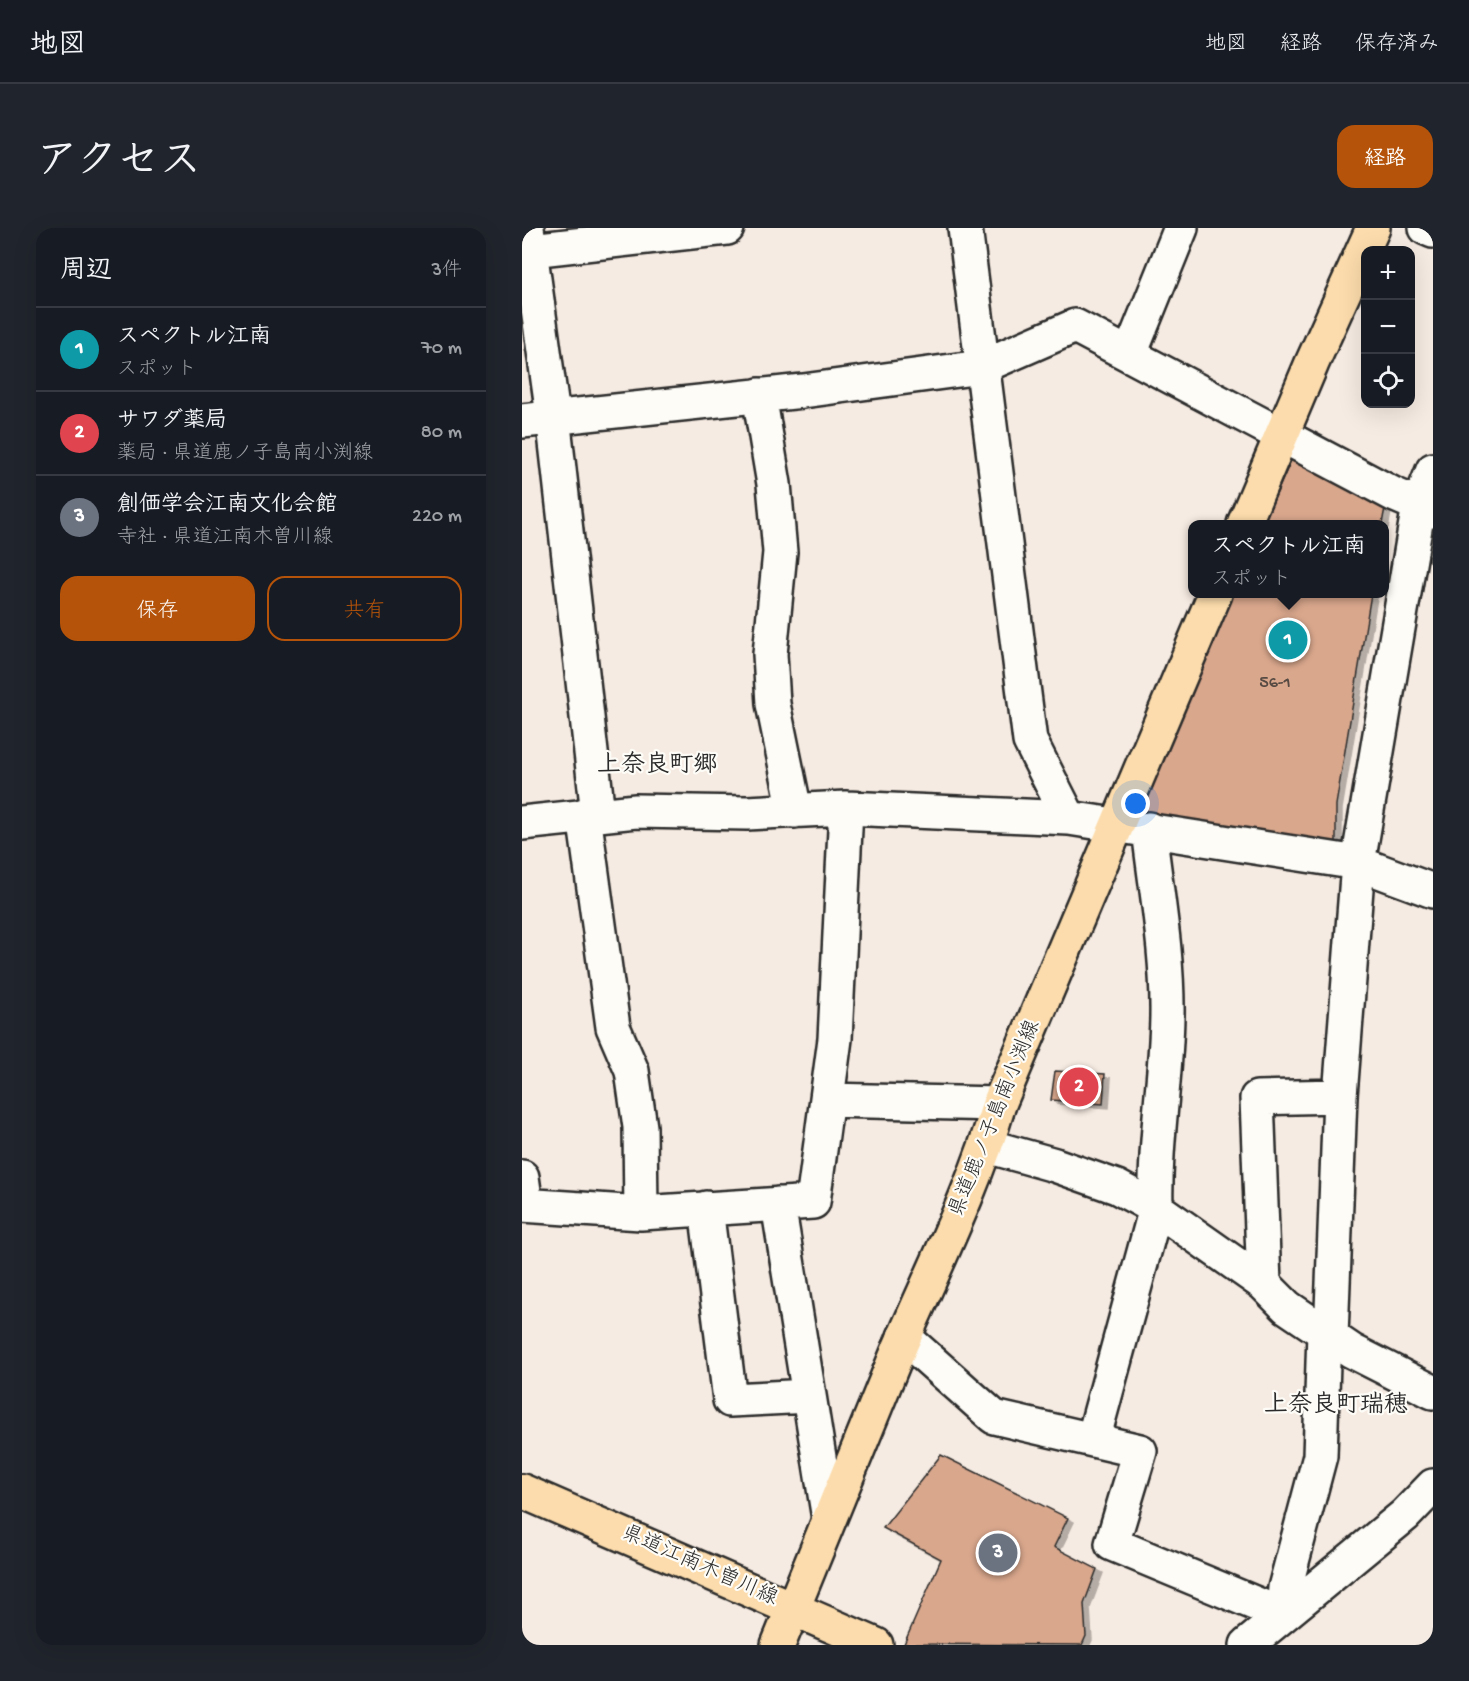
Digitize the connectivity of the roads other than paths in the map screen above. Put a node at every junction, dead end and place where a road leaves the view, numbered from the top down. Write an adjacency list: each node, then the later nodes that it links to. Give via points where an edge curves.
1 (727, 228): 7 (street)
2 (965, 228): 9 (street)
3 (1181, 228): 8 (street)
4 (1373, 228): 12 (main road)
5 (1426, 228): 6 (street)
6 (1433, 231)
7 (527, 243): 11 (street)
8 (1130, 354): 9 (street, via 1075,326); 12 (street)
9 (981, 366): 10 (street); 20 (street, via 1030,741)
10 (759, 395): 11 (street); 18 (street, via 774,484 780,552 770,654 773,704)
11 (538, 418): 19 (street)
12 (1283, 435): 14 (street); 15 (main road)
13 (1433, 470): 14 (street)
14 (1426, 508): 23 (street)
15 (1247, 520)
16 (1214, 598): 22 (main road, 県道鹿ノ子島南小渕線)
17 (846, 808): 18 (street); 20 (street); 26 (street, via 835,1039)
18 (795, 811): 19 (street, via 636,811)
19 (591, 815): 21 (street); 33 (street, via 613,1027 632,1071 639,1116)
20 (1069, 818): 22 (street)
21 (522, 823)
22 (1133, 826): 23 (street); 27 (main road, 県道鹿ノ子島南小渕線); 32 (street, via 1166,964 1167,1016)
23 (1358, 863): 24 (street); 25 (street)
24 (1433, 891)
25 (1340, 1096): 34 (street, via 1257,1098); 35 (street)
26 (827, 1100): 27 (street); 30 (street, via 813,1202)
27 (999, 1104): 28 (main road, 県道鹿ノ子島南小渕線)
28 (987, 1146): 32 (street, via 1117,1187); 36 (main road, 県道鹿ノ子島南小渕線)
29 (523, 1196): 33 (street)
30 (778, 1204): 31 (street); 38 (street)
31 (706, 1208): 33 (street); 38 (street, via 730,1400)
32 (1156, 1208): 34 (street); 39 (street)
33 (641, 1213)
34 (1264, 1284): 35 (street, via 1287,1307)
35 (1328, 1335): 37 (street); 44 (street, via 1320,1456 1285,1588)
36 (904, 1337): 39 (street, via 994,1417); 42 (main road, 県道鹿ノ子島南小渕線)
37 (1433, 1392)
38 (809, 1396): 42 (street)
39 (1093, 1440): 44 (street, via 1140,1451 1112,1544)
40 (1433, 1486): 44 (street, via 1405,1515)
41 (522, 1491): 43 (main road, 県道江南木曽川線)
42 (829, 1519): 43 (main road, 県道鹿ノ子島南小渕線)
43 (793, 1608): 45 (main road, 県道鹿ノ子島南小渕線); 46 (street); 47 (main road, 県道江南木曽川線)
44 (1283, 1615): 48 (street)
45 (778, 1645)
46 (794, 1645)
47 (876, 1645)
48 (1246, 1645)

